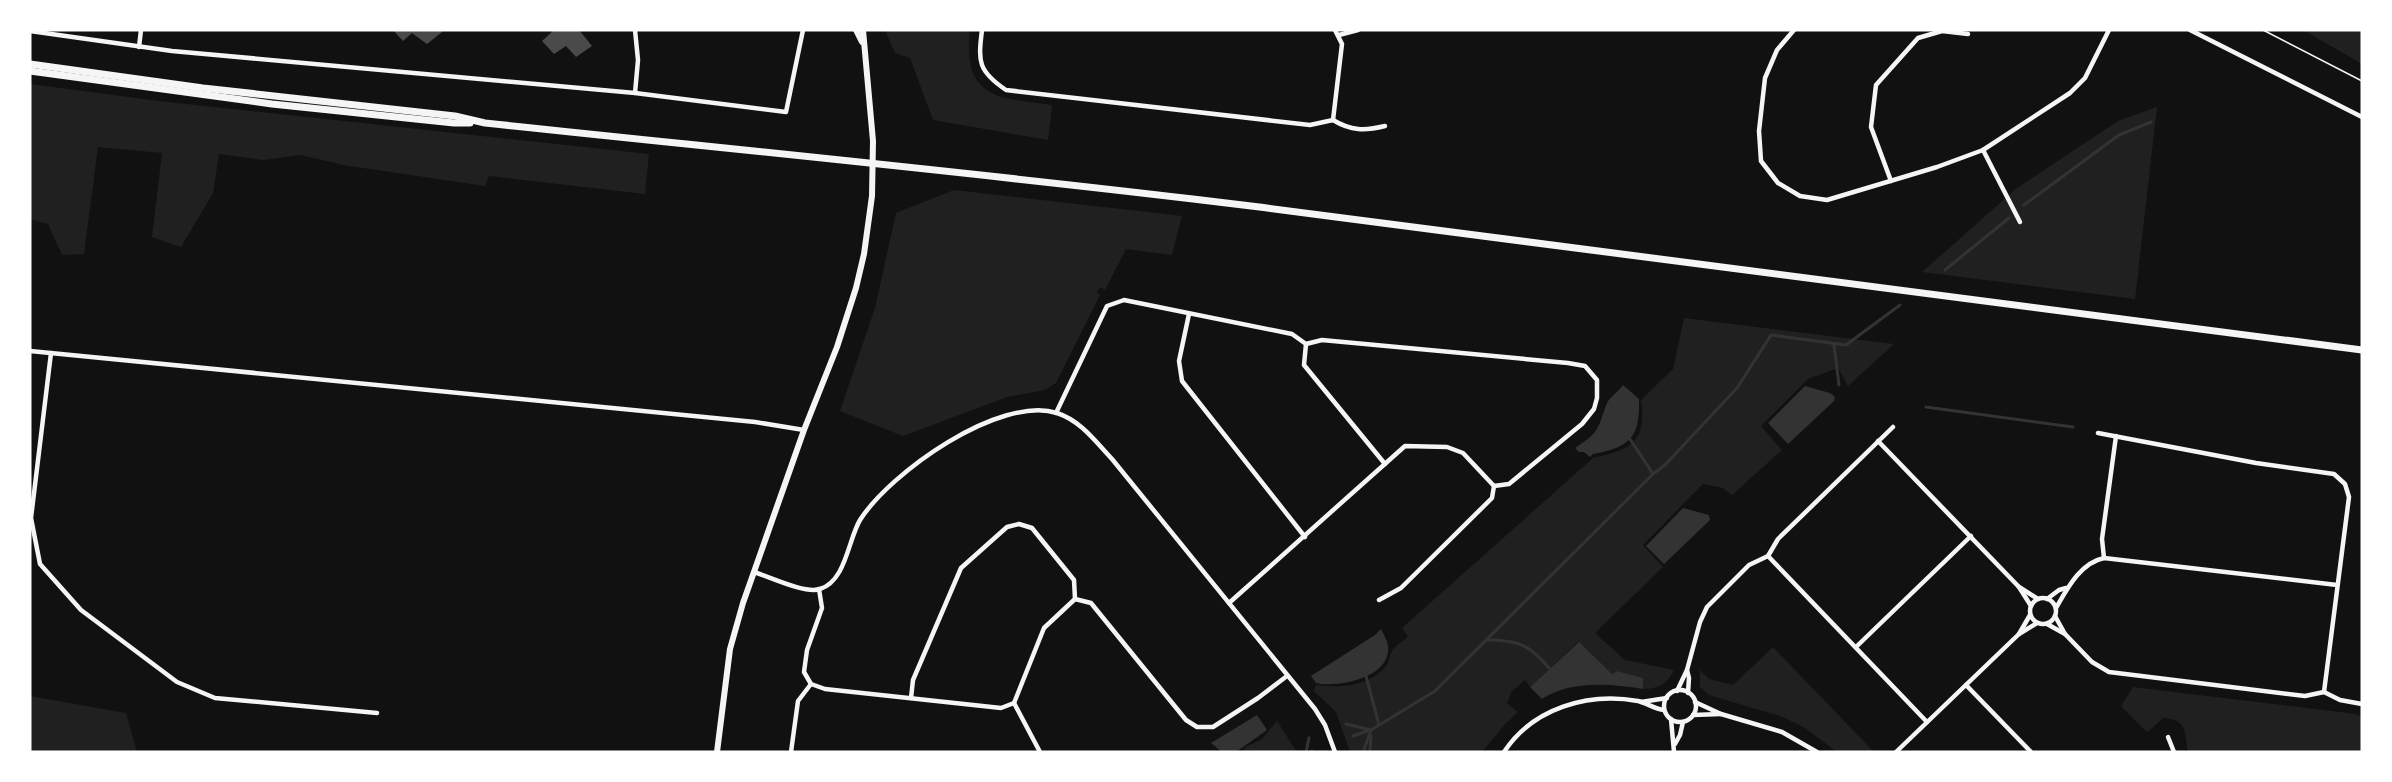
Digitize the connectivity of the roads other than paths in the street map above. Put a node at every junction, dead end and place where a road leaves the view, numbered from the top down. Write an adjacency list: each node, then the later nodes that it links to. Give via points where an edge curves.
1 (141, 30): 15 (street)
2 (635, 30): 18 (street)
3 (856, 30): 14 (main road)
4 (862, 30): 14 (main road)
5 (982, 30): 20 (street, via 979,59 990,80 1006,90 1310,125)
6 (1358, 30): 12 (street)
7 (1794, 30): 24 (street, via 1777,50 1765,78 1759,131 1761,161 1778,183 1800,196 1827,200)
8 (2109, 30): 23 (street, via 2085,78 2070,93)
9 (2190, 30): 19 (street)
10 (30, 31): 15 (street)
11 (802, 31): 18 (street, via 786,112)
12 (1337, 32): 20 (street, via 1341,44)
13 (1968, 34): 24 (street, via 1942,31 1918,38 1876,85 1871,127)
14 (863, 45): 33 (main road, via 873,141 870,216 848,315)
15 (139, 47): 18 (street)
16 (30, 64): 21 (highway, via 455,116)
17 (30, 71): 21 (highway, via 332,111)
18 (635, 93)
19 (2362, 117)
20 (1333, 120): 22 (street, via 1346,129 1366,131)
21 (485, 123): 28 (highway, via 1202,200)
22 (1385, 126)
23 (1983, 150): 24 (street); 25 (street)
24 (1891, 181)
25 (2020, 222)
26 (1189, 314): 27 (street, via 1292,334); 31 (street, via 1124,300 1107,306); 40 (street, via 1179,361 1182,381)
27 (1306, 344): 37 (street, via 1304,365); 38 (street, via 1322,340 1585,366 1598,387 1589,417 1509,484)
28 (2362, 350)
29 (30, 351): 30 (street)
30 (51, 353): 33 (street); 76 (street, via 31,518 40,564 81,610 177,682 215,698)
31 (1056, 413): 47 (street, via 1014,412 952,439 919,463 876,499 859,521 839,571 832,582); 52 (street, via 1080,424 1112,459)
32 (1893, 427): 36 (street)
33 (804, 430): 43 (main road)
34 (2098, 433): 35 (street)
35 (2116, 436): 42 (street, via 2102,532); 44 (street, via 2329,473 2343,481 2349,497)
36 (1878, 441): 39 (street); 41 (street, via 1778,538)
37 (1385, 464): 38 (street, via 1405,446 1447,447 1463,453); 40 (street)
38 (1494, 486): 51 (street, via 1492,498 1401,588)
39 (1971, 536): 45 (street); 61 (street)
40 (1305, 537): 52 (street)
41 (1768, 556): 61 (street); 62 (street, via 1749,565 1707,607)
42 (2103, 558): 44 (street); 46 (street, via 2091,562)
43 (754, 572): 47 (street, via 805,589); 84 (main road, via 730,649)
44 (2337, 585): 67 (street)
45 (2019, 587): 49 (street); 53 (street)
46 (2066, 588): 50 (street); 54 (street)
47 (819, 589): 64 (street, via 822,608 807,650 804,672)
48 (1075, 599): 63 (street, via 1091,603 1186,720 1197,727 1213,727); 69 (street, via 1074,580 1032,528 1019,524 1007,527 961,568 914,680); 73 (street, via 1044,628)
49 (2038, 599): 50 (street); 53 (street)
50 (2047, 599): 54 (street)
51 (1379, 600)
52 (1229, 603): 63 (street)
53 (2031, 606): 55 (street)
54 (2056, 608): 56 (street)
55 (2030, 615): 57 (street); 59 (street)
56 (2055, 616): 58 (street); 60 (street)
57 (2037, 623): 58 (street); 59 (street)
58 (2047, 624): 60 (street)
59 (2019, 634): 65 (street)
60 (2065, 634): 67 (street, via 2092,662 2109,672 2306,696)
61 (1856, 647): 81 (street)
62 (1687, 670): 66 (street); 68 (street)
63 (1287, 676): 87 (street, via 1315,709)
64 (811, 684): 69 (street, via 825,689); 85 (street, via 798,701)
65 (1966, 685): 81 (street); 92 (street)
66 (1677, 691): 68 (street); 70 (street)
67 (2324, 692): 74 (street)
68 (1688, 693): 72 (street)
69 (911, 698): 73 (street, via 1001,708)
70 (1666, 698): 71 (street); 75 (street)
71 (1641, 702): 75 (street); 88 (street, via 1607,698 1569,704 1529,726)
72 (1695, 702): 77 (street); 78 (street)
73 (1014, 703): 86 (street)
74 (2362, 704)
75 (1664, 710): 79 (street)
76 (377, 713)
77 (1721, 714): 78 (street); 90 (street, via 1782,732)
78 (1693, 715): 80 (street)
79 (1671, 719): 80 (street); 83 (street)
80 (1683, 722): 83 (street)
81 (1927, 722): 91 (street)
82 (2168, 737): 93 (street)
83 (1675, 744): 89 (street)
84 (717, 752)
85 (792, 752)
86 (1040, 752)
87 (1335, 752)
88 (1504, 752)
89 (1674, 752)
90 (1816, 752)
91 (1896, 752)
92 (2031, 752)
93 (2174, 752)

